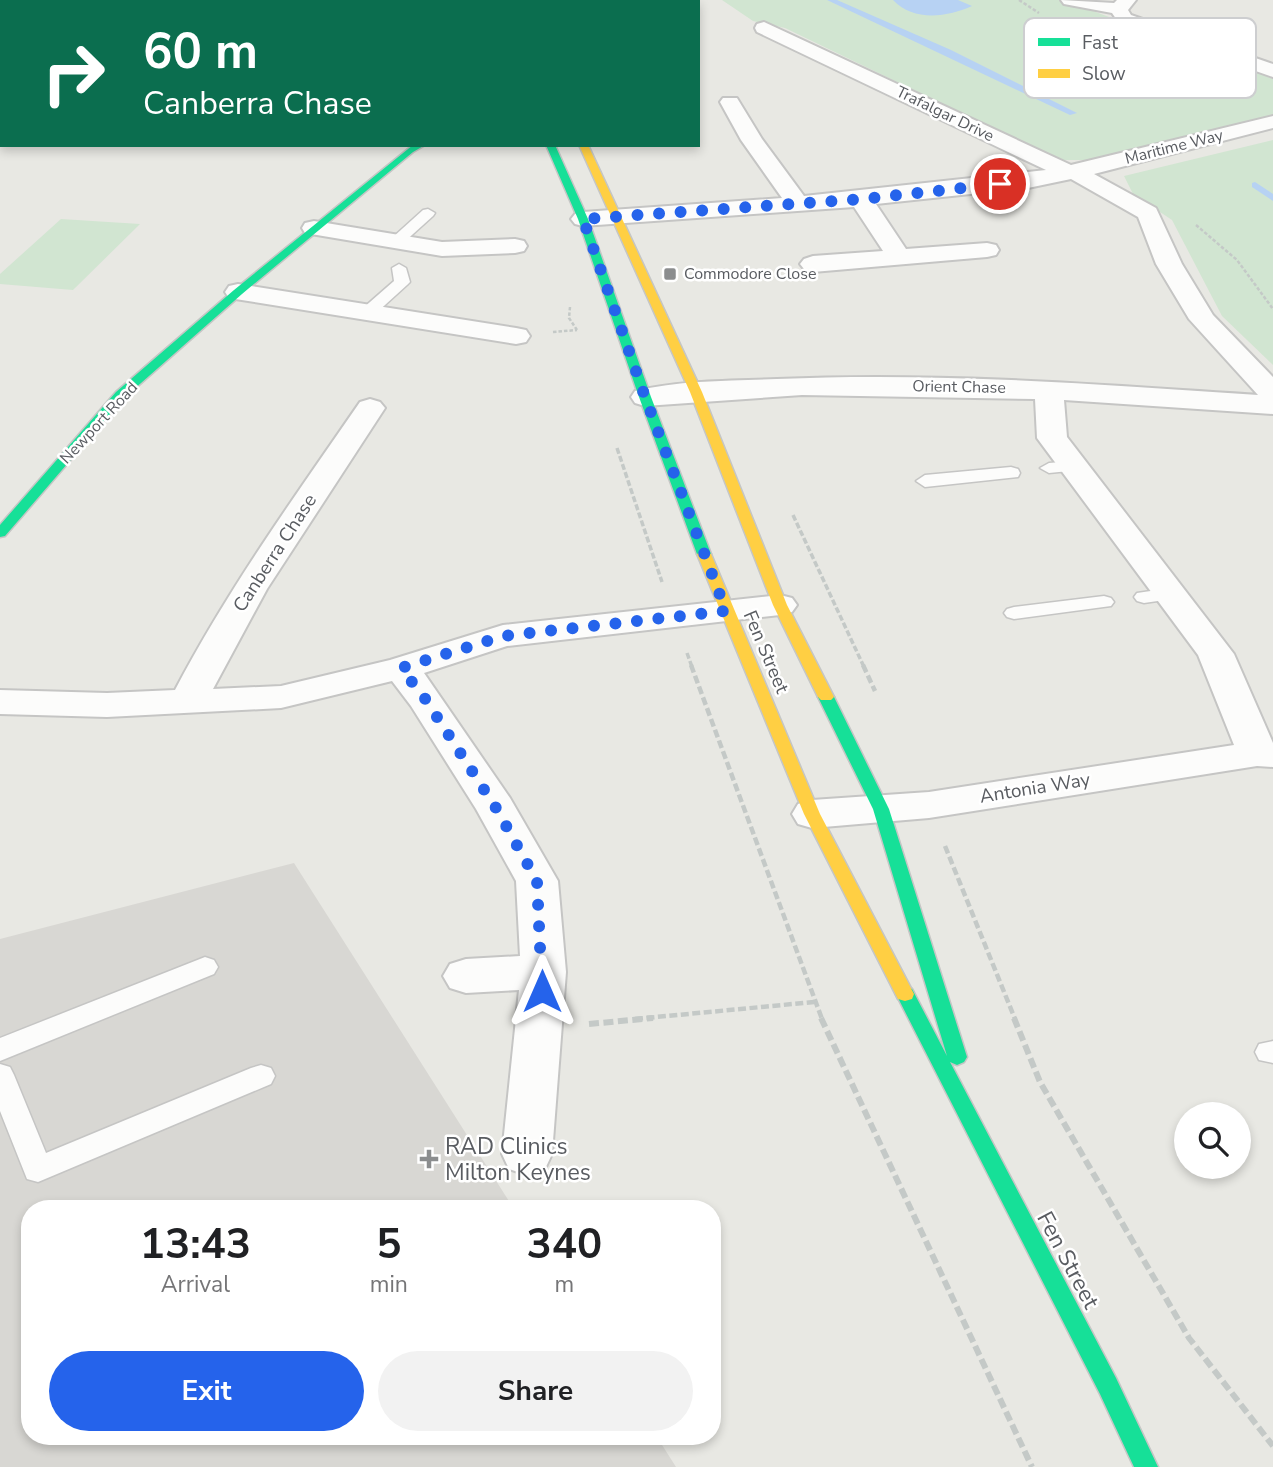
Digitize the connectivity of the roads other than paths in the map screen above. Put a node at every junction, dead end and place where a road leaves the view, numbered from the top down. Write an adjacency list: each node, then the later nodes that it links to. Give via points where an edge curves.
1 (1070, 0): 2 (street)
2 (1122, 5)
3 (764, 28): 4 (street, Trafalgar Drive)
4 (822, 56): 5 (street); 13 (street, Trafalgar Drive)
5 (795, 61)
6 (1256, 65): 7 (street)
7 (1273, 71)
8 (730, 102): 15 (street)
9 (1273, 122): 13 (street, Maritime Way)
10 (417, 147): 19 (street, Newport Road)
11 (551, 147): 18 (street, Fen Street)
12 (584, 147): 17 (street, Fen Street)
13 (1072, 172): 14 (street); 31 (street, Trafalgar Drive, via 1149,213 1169,264 1202,319)
14 (862, 199): 15 (street); 23 (street)
15 (798, 204): 17 (street)
16 (428, 213): 20 (lane)
17 (615, 215): 18 (street); 30 (street, Fen Street)
18 (583, 219): 32 (street, Fen Street)
19 (314, 229): 20 (street); 26 (street, Newport Road)
20 (397, 242): 21 (street, via 442,248)
21 (515, 246)
22 (987, 250): 23 (street)
23 (900, 257): 24 (street)
24 (813, 264)
25 (399, 268): 27 (lane, via 402,282)
26 (238, 292): 27 (street); 37 (street, Newport Road, via 120,395)
27 (368, 313): 28 (street)
28 (516, 336)
29 (1048, 389): 30 (street, Orient Chase, via 892,386); 33 (street, Orient Chase); 45 (street, Antonia Way, via 1052,438 1061,467 1157,596 1216,654)
30 (696, 391): 32 (street, Orient Chase); 39 (street, Fen Street)
31 (1273, 394)
32 (645, 397): 40 (street, Fen Street)
33 (1273, 405)
34 (370, 408): 44 (street, Canberra Chase, via 212,651)
35 (1011, 473): 36 (lane)
36 (925, 481)
37 (0, 533)
38 (1104, 602): 41 (lane)
39 (780, 605): 40 (street); 46 (street, Fen Street)
40 (726, 611): 42 (street, via 503,636); 47 (street, Fen Street)
41 (1014, 613)
42 (401, 668): 44 (street, via 281,697); 49 (street, via 496,808 537,881)
43 (0, 702): 44 (street)
44 (187, 703)
45 (1265, 754): 46 (street, Antonia Way)
46 (881, 809): 47 (street, Antonia Way); 56 (street, Fen Street)
47 (813, 814): 56 (street, Fen Street)
48 (205, 967): 51 (lane)
49 (543, 972): 50 (street); 55 (street)
50 (466, 976)
51 (0, 1051)
52 (0, 1074): 54 (lane)
53 (261, 1076): 54 (lane, via 38,1170)
54 (5, 1110)
55 (527, 1154)
56 (987, 1156): 57 (street, Fen Street)
57 (1108, 1385): 58 (street, Fen Street); 59 (street, Fen Street)
58 (1159, 1457)
59 (1146, 1467)

